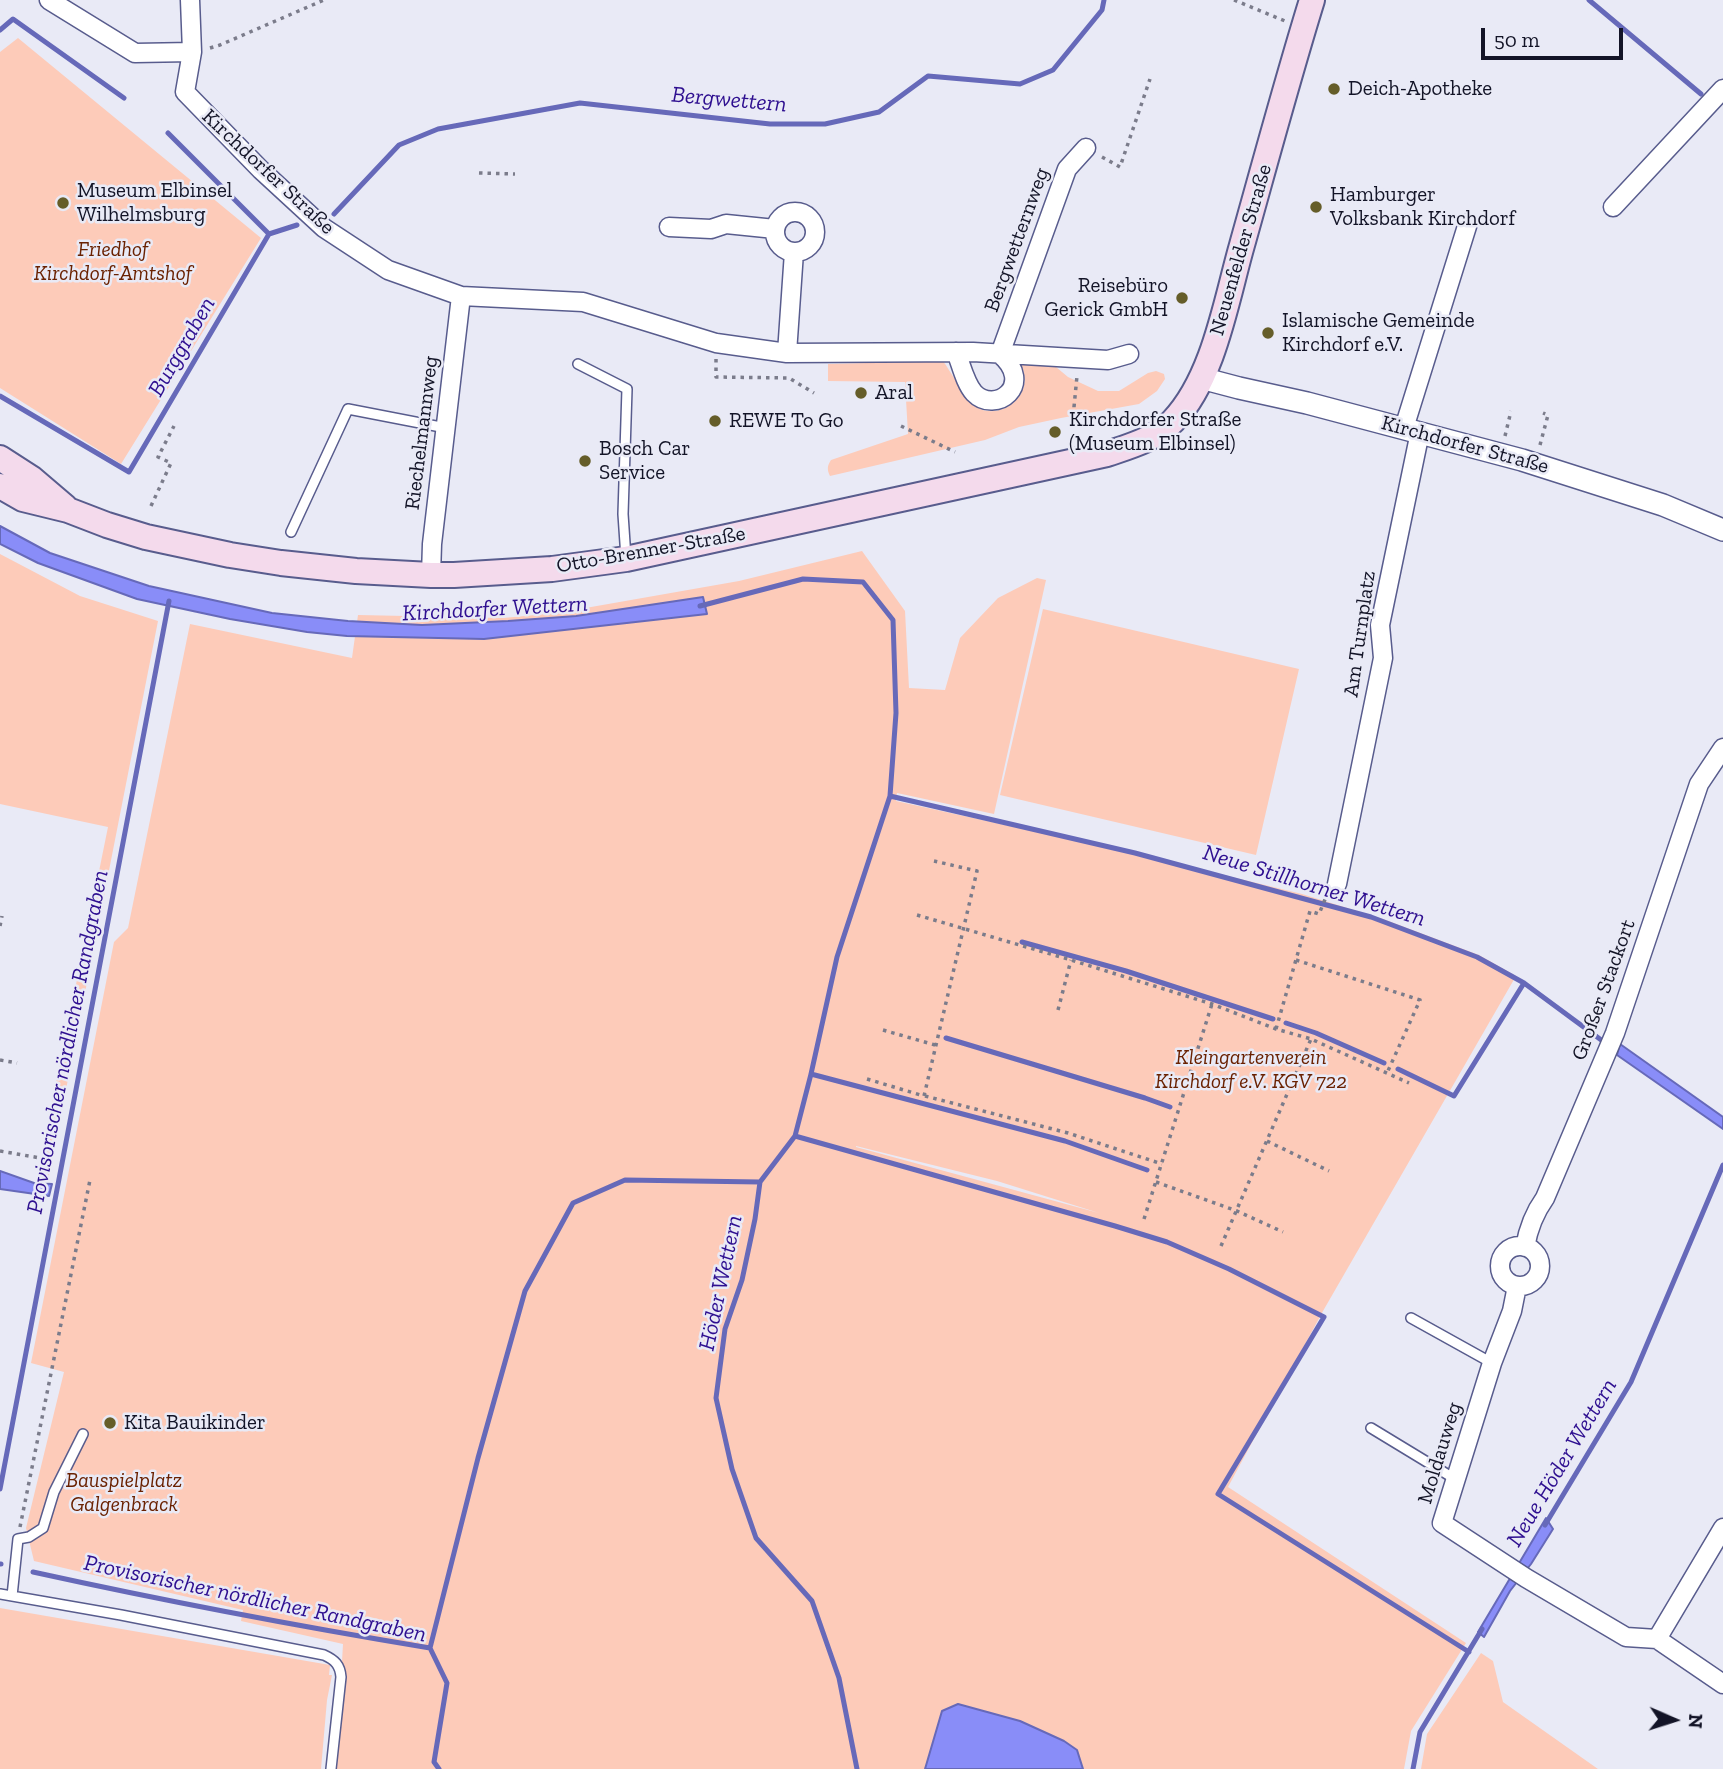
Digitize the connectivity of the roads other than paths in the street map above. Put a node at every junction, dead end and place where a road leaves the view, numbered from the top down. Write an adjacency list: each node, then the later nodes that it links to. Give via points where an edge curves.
1 (48, 0): 4 (street, via 135,53)
2 (190, 0): 4 (street)
3 (1312, 0): 18 (main road, Neuenfelder Straße)
4 (192, 52): 12 (street, Kirchdorfer Straße, via 185,92 324,228 388,270)
5 (1723, 89): 7 (street)
6 (1086, 148): 15 (street, Bergwetternweg, via 1067,169)
7 (1613, 207)
8 (1468, 223): 20 (street, Am Turnplatz)
9 (669, 227): 10 (street, via 711,229 726,224)
10 (775, 229): 11 (street, via 780,245); 11 (street, via 790,213 811,220 813,242)
11 (794, 252): 14 (street)
12 (461, 296): 14 (street, Kirchdorfer Straße, via 583,302 716,343); 19 (street, Riechelmannweg)
13 (956, 352): 14 (street, Kirchdorfer Straße); 15 (street, Kirchdorfer Straße); 15 (street, via 974,393 994,400 1006,396 1015,382 1009,361)
14 (787, 353)
15 (1000, 354): 16 (street, Kirchdorfer Straße, via 1108,360)
16 (1129, 354)
17 (578, 364): 27 (lane, via 627,389)
18 (1201, 378): 20 (street, Kirchdorfer Straße); 21 (main road, Neuenfelder Straße, via 1166,428)
19 (446, 428): 26 (lane, via 348,409); 28 (street, Riechelmannweg)
20 (1412, 430): 25 (street, Kirchdorfer Straße, via 1663,505); 30 (street, Am Turnplatz, via 1380,625 1383,658)
21 (1107, 454): 27 (main road, Otto-Brenner-Straße)
22 (0, 457): 24 (main road, Otto-Brenner-Straße)
23 (0, 486): 24 (main road, Otto-Brenner-Straße, via 23,499)
24 (68, 510): 28 (main road, Otto-Brenner-Straße, via 146,537 230,555)
25 (1723, 530)
26 (291, 532)
27 (626, 559): 28 (main road, Otto-Brenner-Straße, via 538,570)
28 (430, 575)
29 (1723, 748): 31 (street, Großer Stackort, via 1699,784 1612,1042)
30 (1337, 884)
31 (1525, 1247): 32 (street, via 1536,1254 1540,1269 1532,1282); 32 (street, via 1509,1250 1500,1263 1504,1278)
32 (1517, 1286): 34 (street, Moldauweg)
33 (1411, 1318): 34 (lane)
34 (1492, 1363): 37 (street, Moldauweg)
35 (1371, 1428): 37 (lane)
36 (83, 1434): 40 (lane, via 54,1492 43,1528 18,1539)
37 (1455, 1479): 41 (street, Moldauweg, via 1441,1522 1626,1637)
38 (1723, 1528): 41 (street)
39 (0, 1594): 40 (lane)
40 (12, 1596): 43 (lane, via 331,1658 341,1677)
41 (1657, 1639): 42 (street, Moldauweg)
42 (1723, 1684)
43 (331, 1769)

